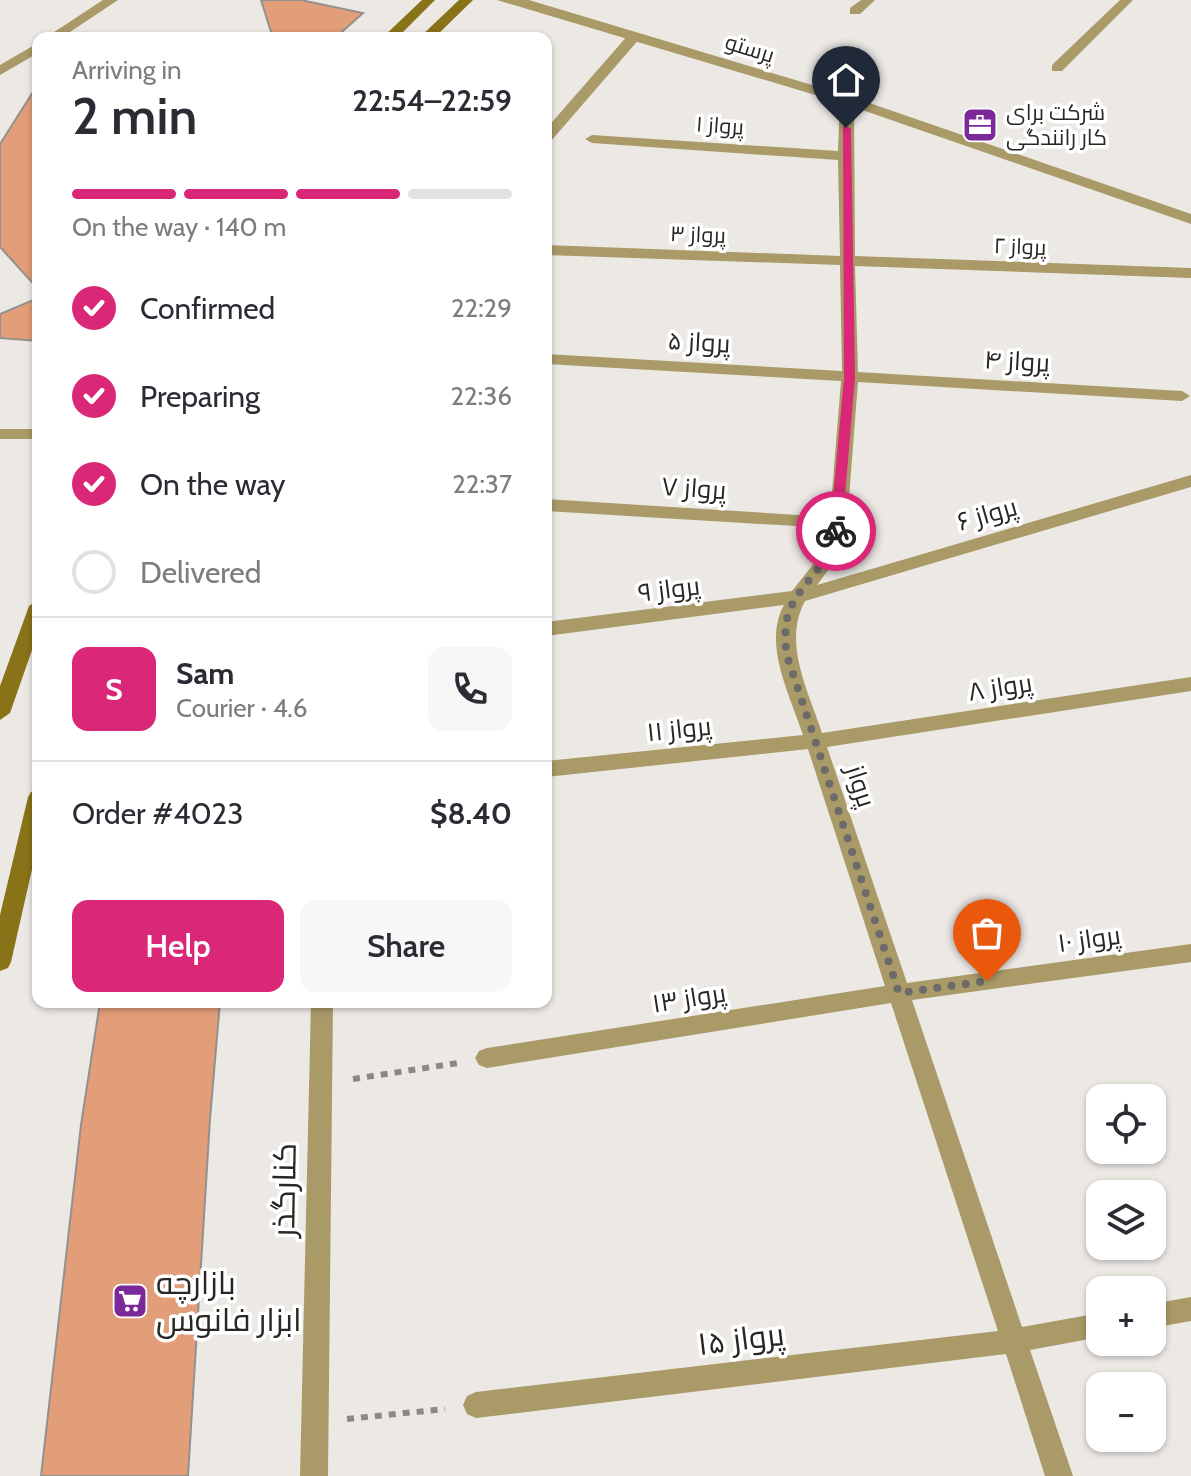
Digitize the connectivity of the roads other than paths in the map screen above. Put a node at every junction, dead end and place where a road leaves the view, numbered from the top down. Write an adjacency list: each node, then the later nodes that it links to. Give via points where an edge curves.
1 (112, 0): 9 (street)
2 (429, 0): 10 (main road)
3 (467, 0): 11 (main road)
4 (503, 0): 7 (street, پرستو)
5 (869, 0): 8 (street)
6 (1127, 0): 14 (street)
7 (520, 1): 12 (street, پرستو)
8 (855, 11)
9 (61, 32)
10 (395, 32)
11 (432, 32)
12 (634, 37): 16 (street, پرستو); 17 (street)
13 (32, 51): 15 (street)
14 (1057, 68)
15 (0, 71)
16 (847, 100): 19 (street, پرواز); 20 (street, پرستو)
17 (552, 131)
18 (592, 139): 19 (street, پرواز ۱)
19 (845, 156): 22 (street, پرواز)
20 (1191, 219)
21 (552, 250): 22 (street, پرواز ۳)
22 (847, 263): 23 (street, پرواز ۲); 25 (street, پرواز)
23 (1191, 273)
24 (552, 359): 25 (street, پرواز ۵)
25 (850, 378): 26 (street, پرواز ۴); 31 (street, پرواز)
26 (1182, 396)
27 (0, 434): 28 (street)
28 (32, 434)
29 (1191, 481): 32 (street, پرواز ۶)
30 (552, 505): 31 (street, پرواز ۷)
31 (838, 523): 32 (street, پرواز, via 832,553)
32 (798, 597): 34 (street, پرواز ۹); 37 (street, پرواز, via 788,615 786,653)
33 (32, 623): 36 (main road)
34 (552, 628)
35 (1191, 684): 37 (street, پرواز ۸)
36 (0, 713)
37 (817, 741): 38 (street, پرواز ۱۱); 42 (street, پرواز)
38 (552, 768)
39 (32, 823): 41 (main road)
40 (1191, 953): 42 (street, پرواز ۱۰)
41 (0, 962)
42 (899, 993): 44 (street, پرواز ۱۳); 48 (street, پرواز)
43 (322, 1008): 50 (street, کنارگذر)
44 (487, 1058)
45 (1191, 1309): 46 (street)
46 (1166, 1313)
47 (1086, 1328): 48 (street, پرواز ۱۵)
48 (1014, 1341): 49 (street, پرواز ۱۵); 51 (street, پرواز)
49 (476, 1405)
50 (314, 1476)
51 (1059, 1476)

